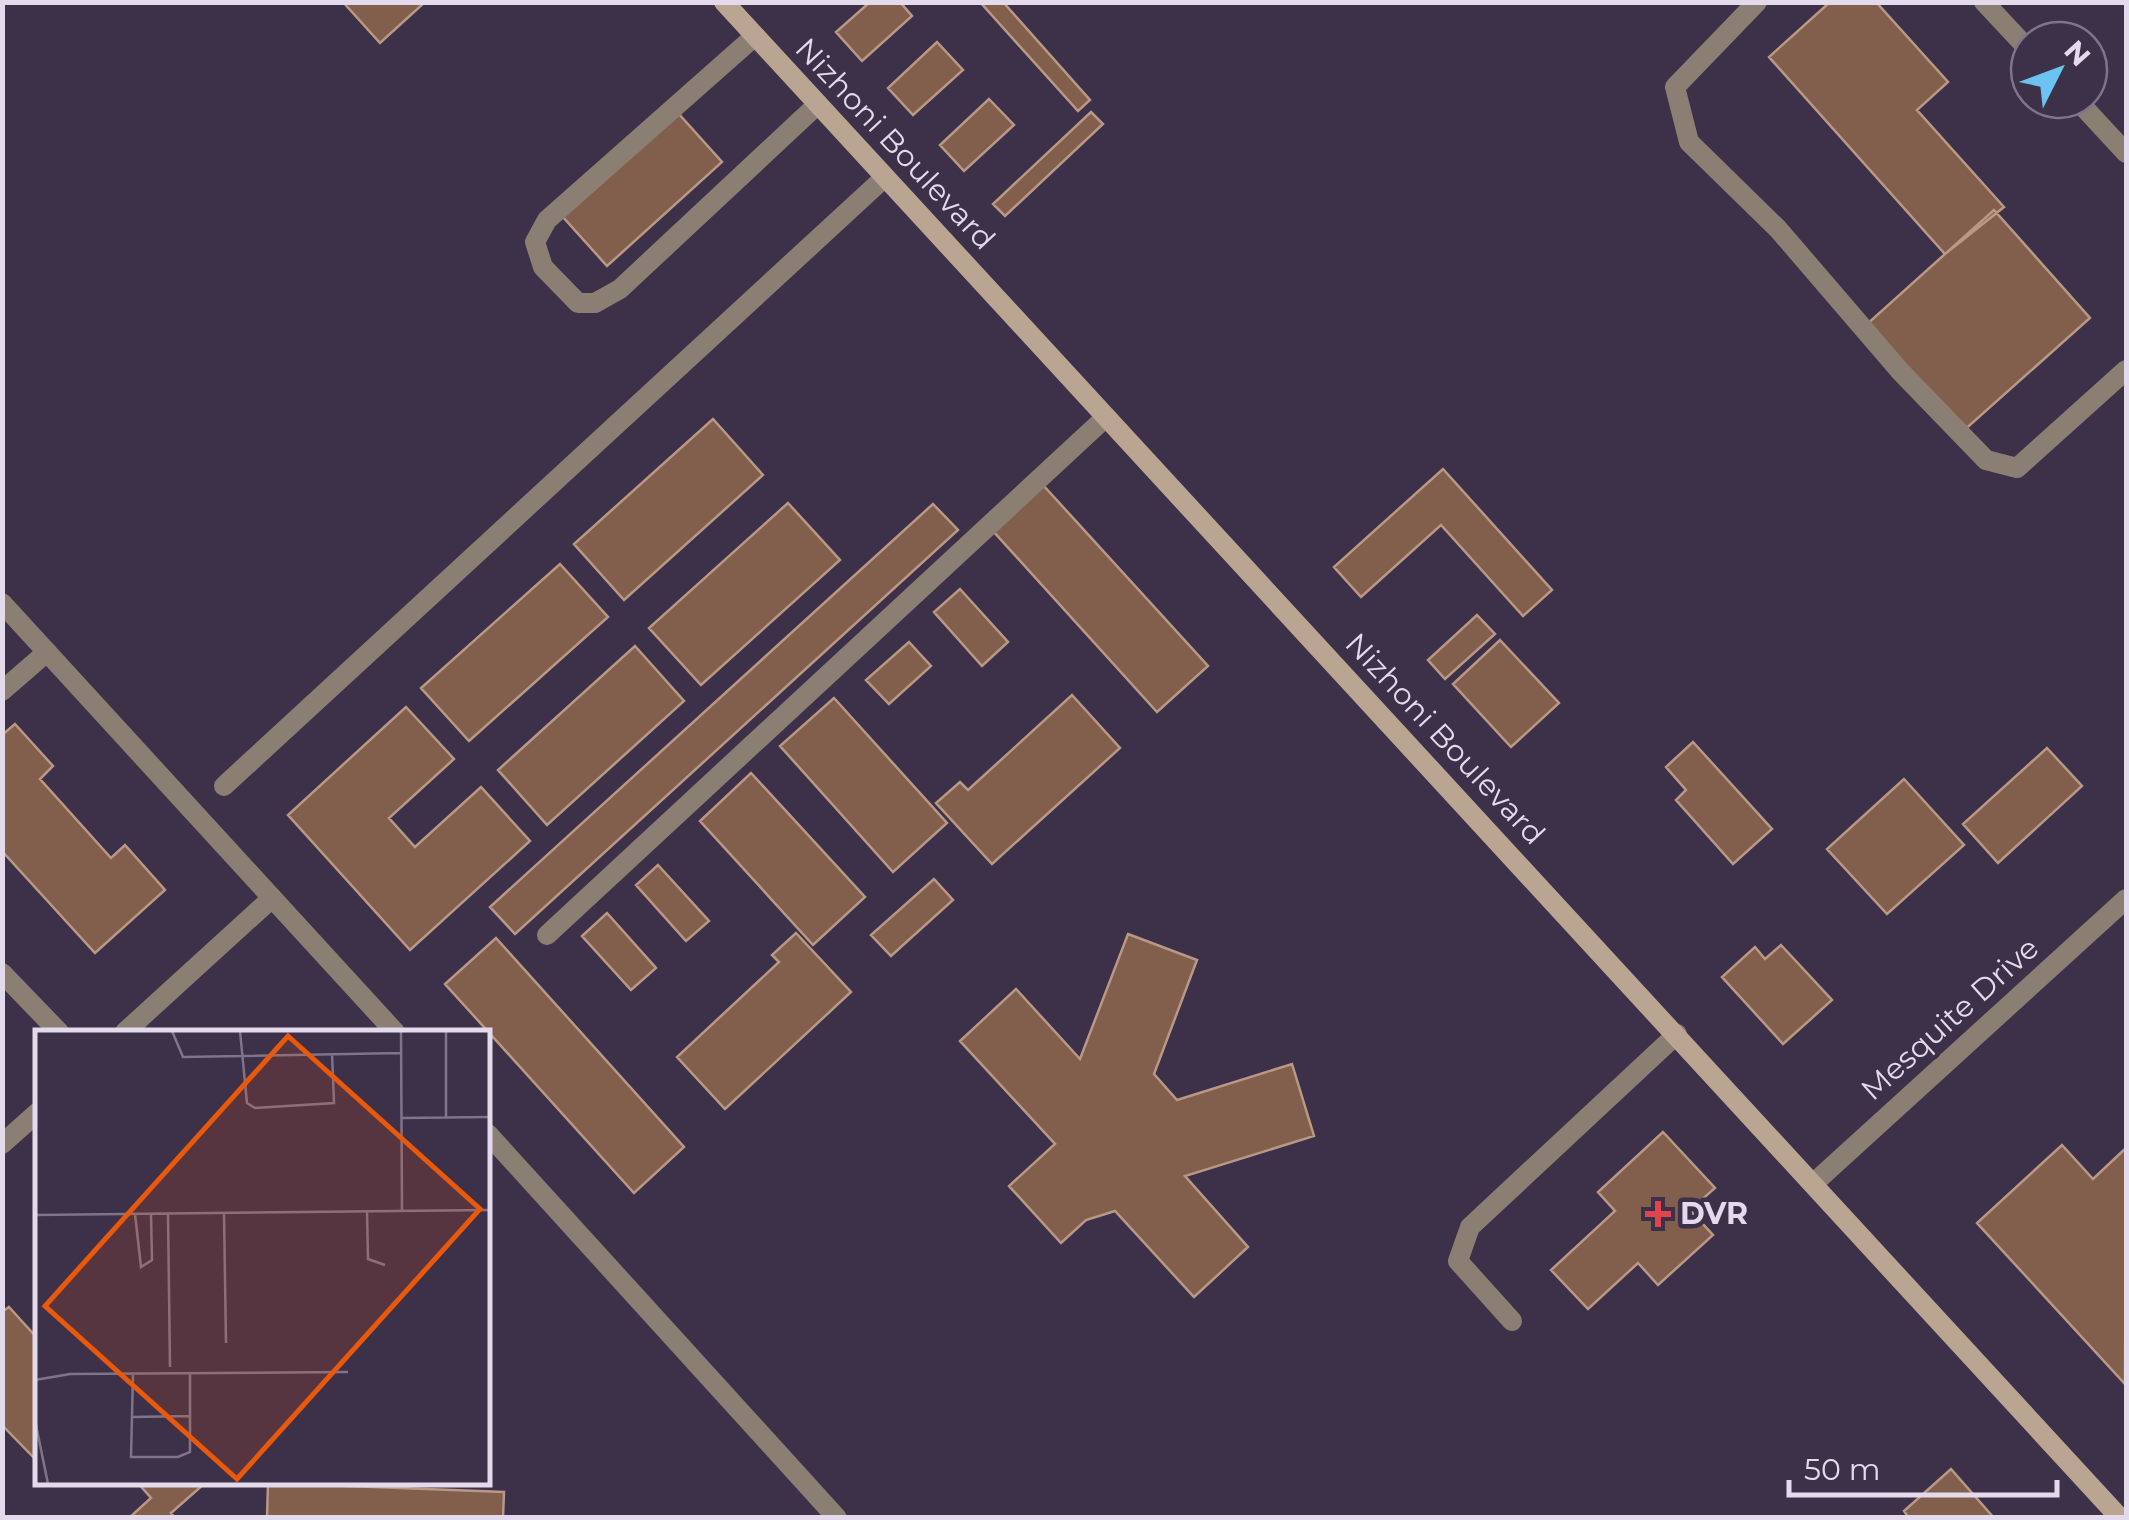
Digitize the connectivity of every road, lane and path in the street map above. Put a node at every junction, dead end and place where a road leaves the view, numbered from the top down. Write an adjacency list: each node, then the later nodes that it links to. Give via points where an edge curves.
1 (724, 2): 5 (main road, Nizhoni Boulevard)
2 (1757, 2): 10 (street, via 1675,87 1689,142 1778,229 1986,460 2018,468)
3 (1984, 2): 4 (street)
4 (2009, 29)
5 (754, 36): 6 (main road, Nizhoni Boulevard); 6 (street, via 547,220 536,242 543,267 578,304 620,289)
6 (818, 104): 9 (main road, Nizhoni Boulevard)
7 (2095, 120): 8 (street)
8 (2126, 153)
9 (884, 178): 11 (main road, Nizhoni Boulevard); 15 (street)
10 (2126, 370)
11 (1106, 417): 18 (street); 23 (main road, Nizhoni Boulevard)
12 (2, 603): 13 (street)
13 (47, 652): 14 (street); 16 (street)
14 (2, 691)
15 (224, 786)
16 (272, 898): 21 (street); 22 (street)
17 (2126, 899): 27 (street, Mesquite Drive)
18 (547, 935)
19 (2, 972): 20 (street)
20 (57, 1030)
21 (127, 1030)
22 (393, 1030)
23 (1677, 1034): 27 (main road, Nizhoni Boulevard); 28 (street, via 1470,1227 1458,1261)
24 (35, 1115): 26 (street)
25 (490, 1136): 29 (street)
26 (2, 1144)
27 (1814, 1183): 30 (main road, Nizhoni Boulevard)
28 (1512, 1321)
29 (838, 1518)
30 (2120, 1518)

